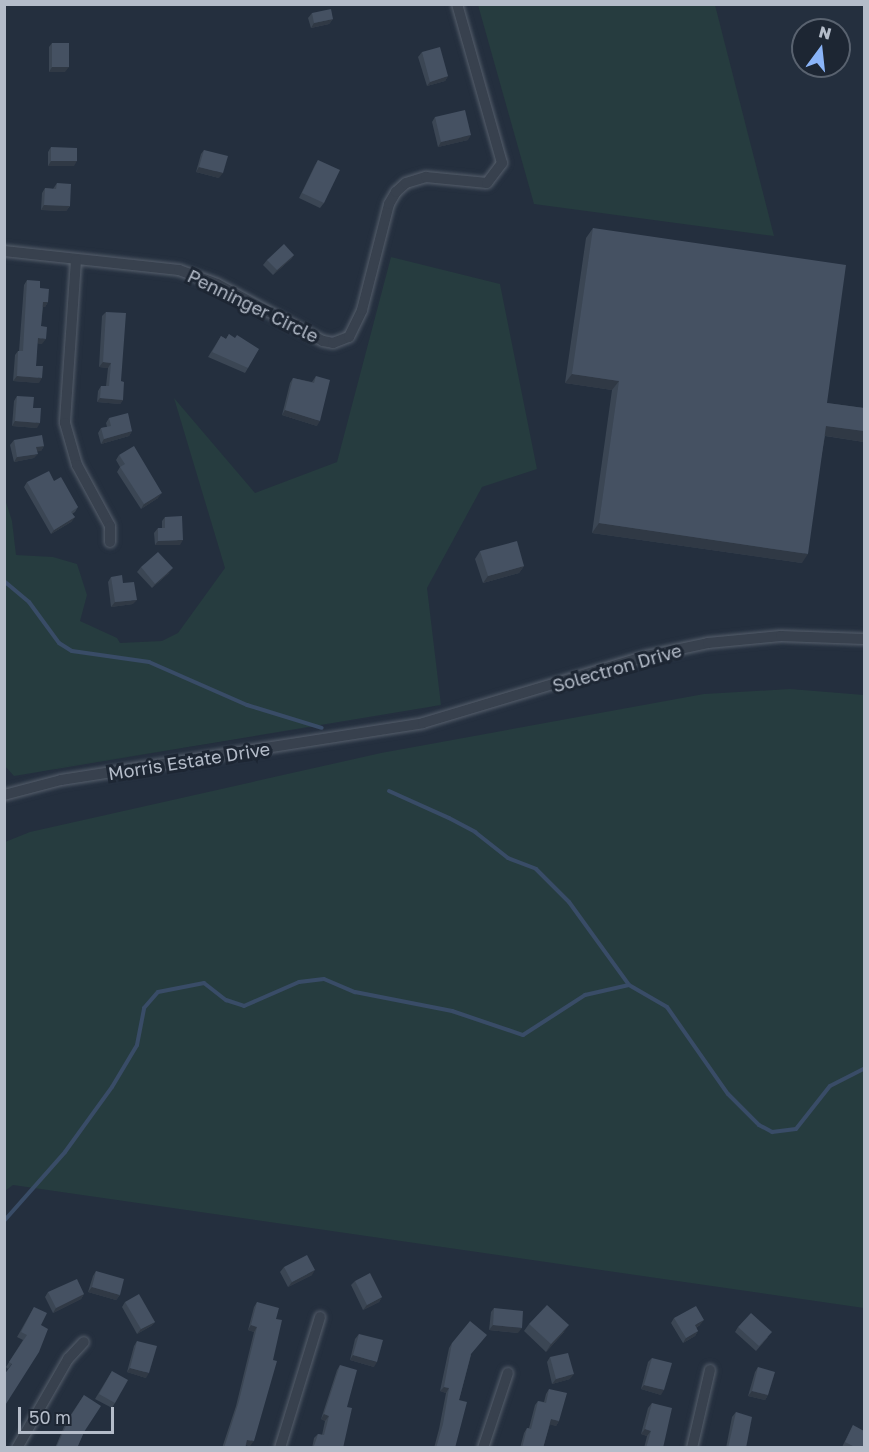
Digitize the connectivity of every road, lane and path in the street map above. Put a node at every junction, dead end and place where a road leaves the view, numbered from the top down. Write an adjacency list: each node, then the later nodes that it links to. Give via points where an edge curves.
1 (457, 4): 3 (street, Penninger Circle, via 502,163 487,183 426,177 406,183 396,192 389,204 362,310 349,337 323,341 217,284 178,270)
2 (4, 251): 3 (street, Penninger Circle)
3 (76, 260): 4 (street, via 65,423 76,465 110,526)
4 (110, 542)
5 (864, 639): 6 (street, Solectron Drive, via 781,636 708,643 647,656 474,710)
6 (375, 733): 7 (street, Morris Estate Drive, via 62,780)
7 (4, 795)
8 (320, 1317): 13 (street)
9 (84, 1342): 12 (street, via 68,1359)
10 (710, 1370): 15 (street)
11 (508, 1373): 14 (street)
12 (17, 1448)
13 (280, 1448)
14 (483, 1448)
15 (692, 1448)

